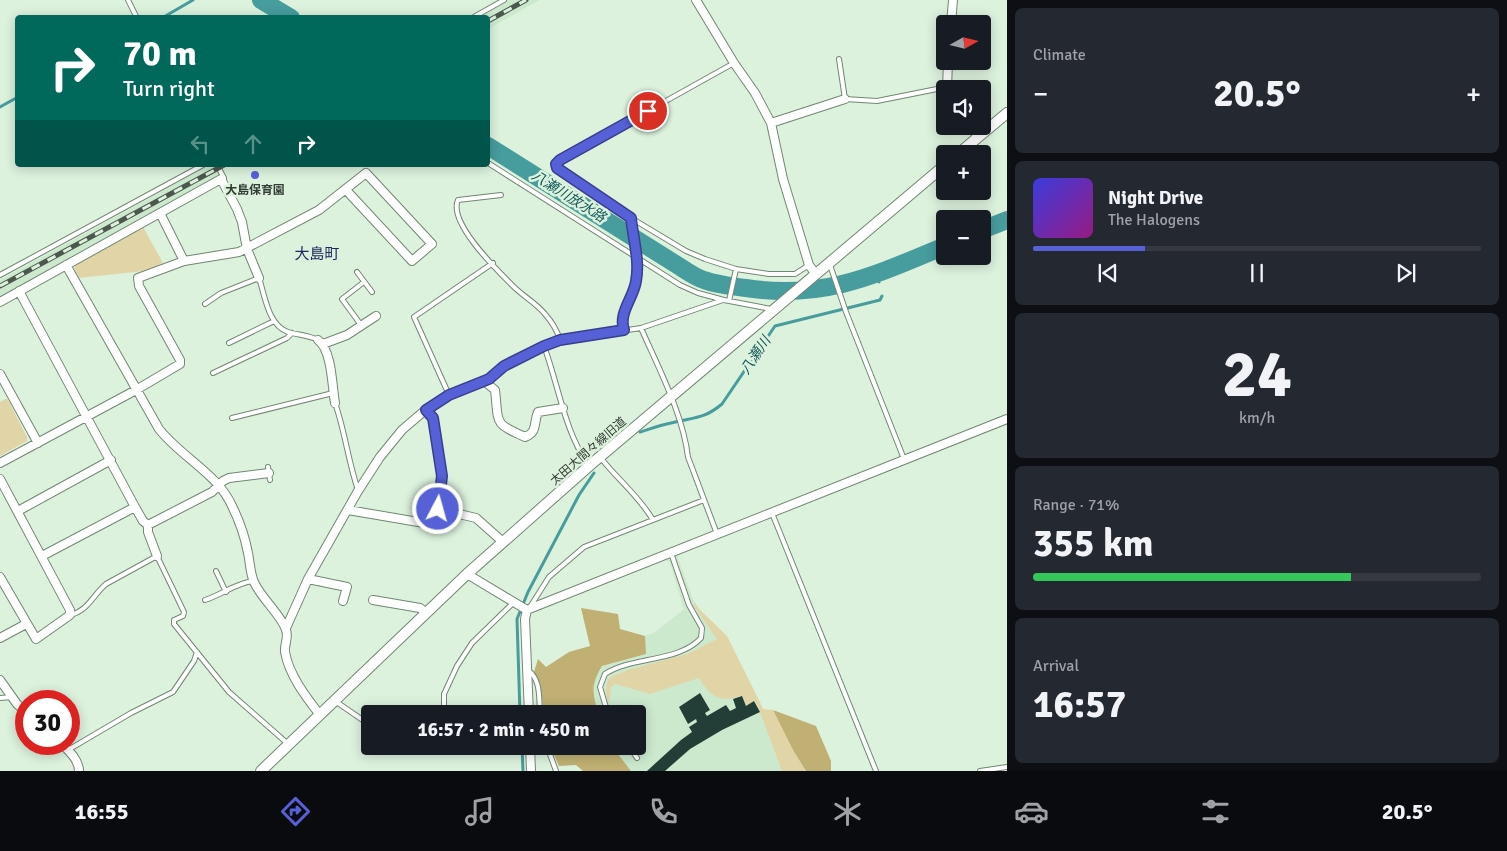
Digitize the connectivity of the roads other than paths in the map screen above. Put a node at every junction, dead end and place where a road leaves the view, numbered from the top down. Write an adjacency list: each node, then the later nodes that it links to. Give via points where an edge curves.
1 (128, 0): 5 (lane)
2 (504, 0): 6 (lane)
3 (953, 0): 7 (street)
4 (699, 1): 9 (street)
5 (136, 15)
6 (477, 15)
7 (952, 15)
8 (839, 59): 11 (lane)
9 (734, 63): 13 (street); 24 (lane, via 556,164 557,168)
10 (936, 90): 11 (lane, via 877,101)
11 (844, 99): 13 (street)
12 (1007, 113): 14 (street)
13 (772, 123): 33 (street, via 783,179)
14 (978, 137): 15 (street)
15 (969, 145)
16 (490, 164): 26 (lane)
17 (199, 167): 34 (lane)
18 (218, 167): 20 (lane)
19 (936, 173): 28 (street, 太田大間々線旧道)
20 (224, 178)
21 (346, 190): 21 (street, via 412,261 432,244 366,173); 25 (street, via 319,210)
22 (501, 194): 29 (lane, via 458,200 456,204 462,226)
23 (160, 213): 25 (street, via 221,179 242,222); 27 (street); 30 (street)
24 (631, 220): 26 (lane); 31 (lane, via 686,251)
25 (247, 249): 27 (street); 35 (street)
26 (636, 256): 39 (lane, via 680,286); 48 (lane, via 636,282 624,311)
27 (184, 261): 57 (street, via 138,278 137,282 180,364)
28 (829, 263): 33 (street, 太田大間々線旧道); 69 (lane)
29 (493, 264): 50 (lane, via 546,314); 59 (lane, via 414,317)
30 (66, 265): 37 (street); 57 (street)
31 (735, 271): 33 (lane); 40 (lane)
32 (357, 272): 36 (lane)
33 (811, 273): 43 (street, 太田大間々線旧道)
34 (0, 275)
35 (259, 278): 42 (lane, via 221,293); 45 (lane)
36 (364, 282): 38 (lane); 46 (lane, via 342,299)
37 (19, 291): 41 (street); 64 (street)
38 (372, 292)
39 (724, 300): 40 (lane); 47 (lane)
40 (730, 300): 43 (lane)
41 (0, 302)
42 (205, 304)
43 (774, 308): 60 (street, 太田大間々線旧道)
44 (376, 316): 46 (street)
45 (274, 321): 49 (lane); 52 (lane)
46 (361, 325): 51 (street, via 347,335)
47 (641, 328): 48 (lane); 60 (lane)
48 (624, 330): 50 (lane)
49 (292, 333): 51 (lane); 54 (lane)
50 (560, 340): 53 (lane)
51 (320, 342): 58 (street, via 327,353)
52 (229, 343)
53 (544, 346): 56 (lane, via 504,366); 62 (lane)
54 (213, 373)
55 (0, 374): 67 (street)
56 (486, 380): 59 (street); 62 (street, via 495,390 499,422 503,428 525,438 534,430 538,412)
57 (136, 390): 64 (street); 75 (street, via 167,439)
58 (333, 393): 61 (street); 65 (lane)
59 (449, 395): 63 (street)
60 (670, 396): 68 (street, 太田大間々線旧道); 77 (lane)
61 (335, 403): 76 (lane)
62 (563, 408): 72 (lane, via 570,433)
63 (426, 410): 76 (street, via 402,430); 79 (street, via 433,418 442,476)
64 (87, 416): 67 (street); 70 (street)
65 (232, 418)
66 (1007, 419): 69 (street)
67 (38, 443): 71 (street)
68 (600, 457): 72 (street, 太田大間々線旧道); 83 (lane)
69 (904, 459): 82 (street)
70 (111, 460): 78 (street); 81 (street)
71 (0, 463)
72 (589, 466): 86 (street, 太田大間々線旧道)
73 (269, 473): 75 (street, via 229,478)
74 (0, 479): 81 (street)
75 (219, 485): 84 (street, via 212,492); 94 (street, via 232,506 247,546)
76 (358, 491): 80 (street)
77 (704, 500): 83 (lane); 85 (lane)
78 (135, 507): 84 (street); 88 (street)
79 (438, 509): 80 (street, via 436,525); 86 (street, via 476,518)
80 (348, 510): 93 (street)
81 (18, 512): 88 (street)
82 (772, 513): 85 (street); 131 (lane)
83 (654, 520): 100 (lane, via 584,547 549,577)
84 (148, 525): 89 (street)
85 (717, 534): 87 (street)
86 (503, 542): 91 (street, 太田大間々線旧道)
87 (671, 553): 100 (street); 116 (lane, via 689,605 702,628 702,638 683,651 610,670 600,687)
88 (42, 556): 102 (street)
89 (157, 556): 102 (lane, via 106,584 86,608); 106 (lane, via 184,612 174,620 174,624)
90 (216, 571): 95 (lane)
91 (467, 574): 99 (street); 101 (street, 太田大間々線旧道)
92 (0, 577): 103 (street)
93 (308, 579): 98 (street, via 347,587); 104 (street)
94 (253, 581): 95 (lane); 104 (street)
95 (226, 592): 96 (lane)
96 (205, 600)
97 (373, 600): 101 (street, via 420,608)
98 (343, 601)
99 (515, 604): 100 (street); 113 (lane, via 472,643 444,694)
100 (528, 609): 107 (street, via 525,619)
101 (427, 613): 112 (street, 太田大間々線旧道)
102 (70, 615): 103 (street, via 36,639)
103 (26, 624): 105 (street)
104 (286, 628): 117 (street, via 288,662)
105 (0, 638)
106 (197, 652): 119 (lane, via 173,692); 120 (lane, via 229,692)
107 (527, 668): 114 (street); 115 (lane, via 538,683)
108 (0, 680): 109 (street)
109 (12, 697): 110 (lane); 111 (street)
110 (0, 698)
111 (15, 700)
112 (335, 701): 117 (street, 太田大間々線旧道); 118 (lane)
113 (444, 705)
114 (529, 705)
115 (539, 705)
116 (605, 705)
117 (320, 715): 120 (street, 太田大間々線旧道)
118 (361, 719)
119 (80, 743)
120 (288, 744): 127 (street, 太田大間々線旧道)
121 (71, 755): 128 (street)
122 (531, 755): 129 (street)
123 (550, 755): 130 (lane)
124 (636, 755): 125 (lane)
125 (638, 758)
126 (1007, 767): 132 (lane)
127 (264, 770)
128 (79, 771)
129 (532, 771)
130 (556, 771)
131 (876, 771)
132 (980, 771)

